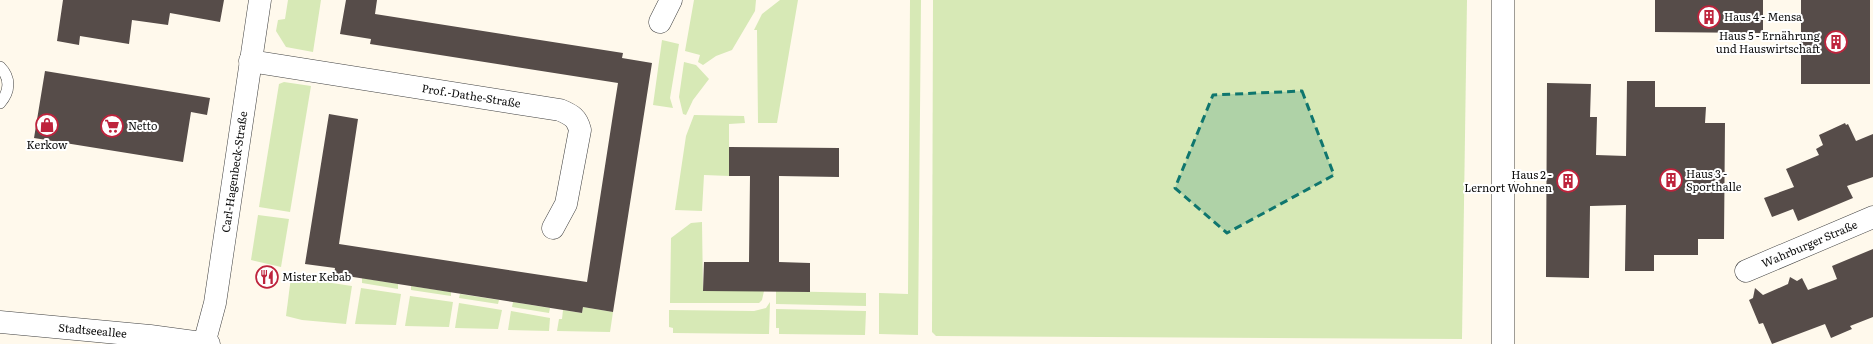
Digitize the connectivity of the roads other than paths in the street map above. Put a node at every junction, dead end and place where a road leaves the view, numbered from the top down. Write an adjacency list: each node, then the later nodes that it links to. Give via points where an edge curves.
1 (260, 0): 5 (street, Carl-Hagenbeck-Straße)
2 (671, 0): 4 (street)
3 (1503, 0): 13 (street)
4 (660, 22)
5 (250, 61): 9 (street, Prof.-Dathe-Straße, via 560,110 573,115 580,130 566,204); 12 (street, Carl-Hagenbeck-Straße, via 215,303)
6 (0, 67): 7 (lane, via 8,79 8,88 5,98)
7 (0, 103)
8 (1873, 217): 10 (street, Wahrburger Straße)
9 (553, 228)
10 (1746, 271)
11 (0, 322): 12 (street, Stadtseeallee, via 150,336)
12 (206, 344)
13 (1503, 344)

